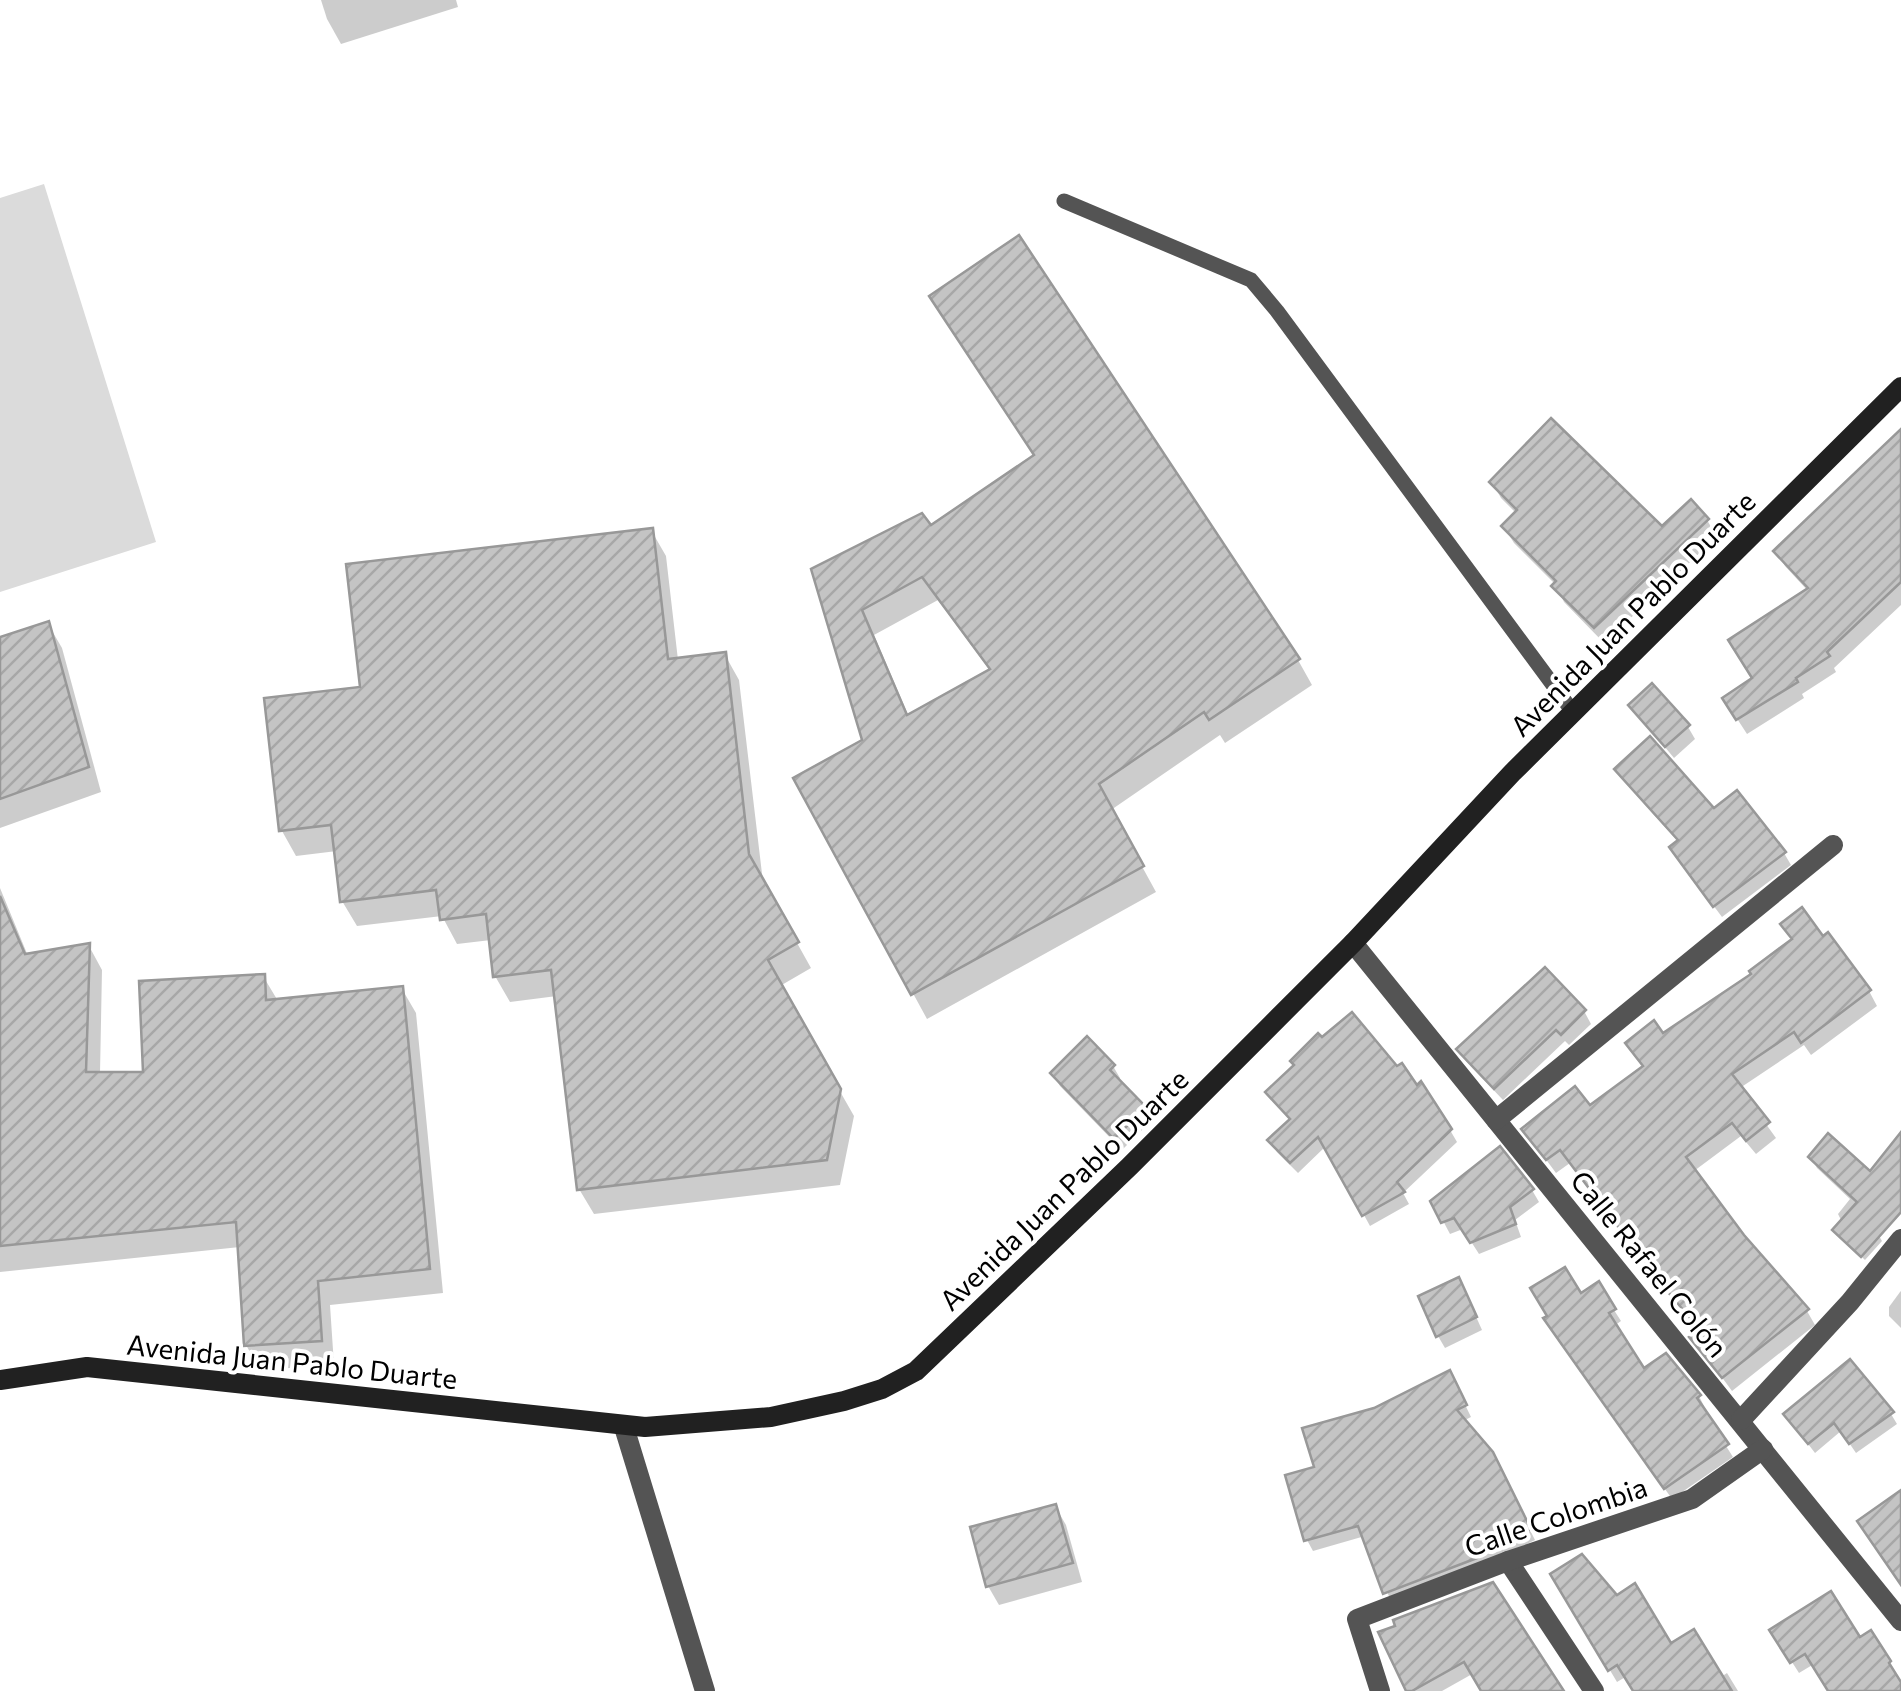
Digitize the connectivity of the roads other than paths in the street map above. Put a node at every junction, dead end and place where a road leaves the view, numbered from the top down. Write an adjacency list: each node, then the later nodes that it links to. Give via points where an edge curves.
1 (1064, 201): 3 (lane, via 1251,280)
2 (1901, 387): 3 (main road, Avenida Juan Pablo Duarte)
3 (1573, 712): 5 (main road, Avenida Juan Pablo Duarte)
4 (1833, 845): 6 (street)
5 (1352, 943): 6 (street, Calle Rafael Colón); 10 (main road, Avenida Juan Pablo Duarte, via 916,1371 882,1389 771,1417)
6 (1496, 1120): 9 (street, Calle Rafael Colón)
7 (1901, 1238): 9 (street)
8 (0, 1380): 10 (main road, Avenida Juan Pablo Duarte, via 86,1367)
9 (1741, 1420): 11 (street, Calle Rafael Colón)
10 (624, 1427): 14 (street)
11 (1764, 1449): 12 (street, Calle Colombia, via 1692,1499); 13 (street, Calle Rafael Colón)
12 (1508, 1561): 15 (street, Calle Colombia, via 1356,1619); 16 (street)
13 (1901, 1621)
14 (706, 1691)
15 (1380, 1691)
16 (1594, 1691)

